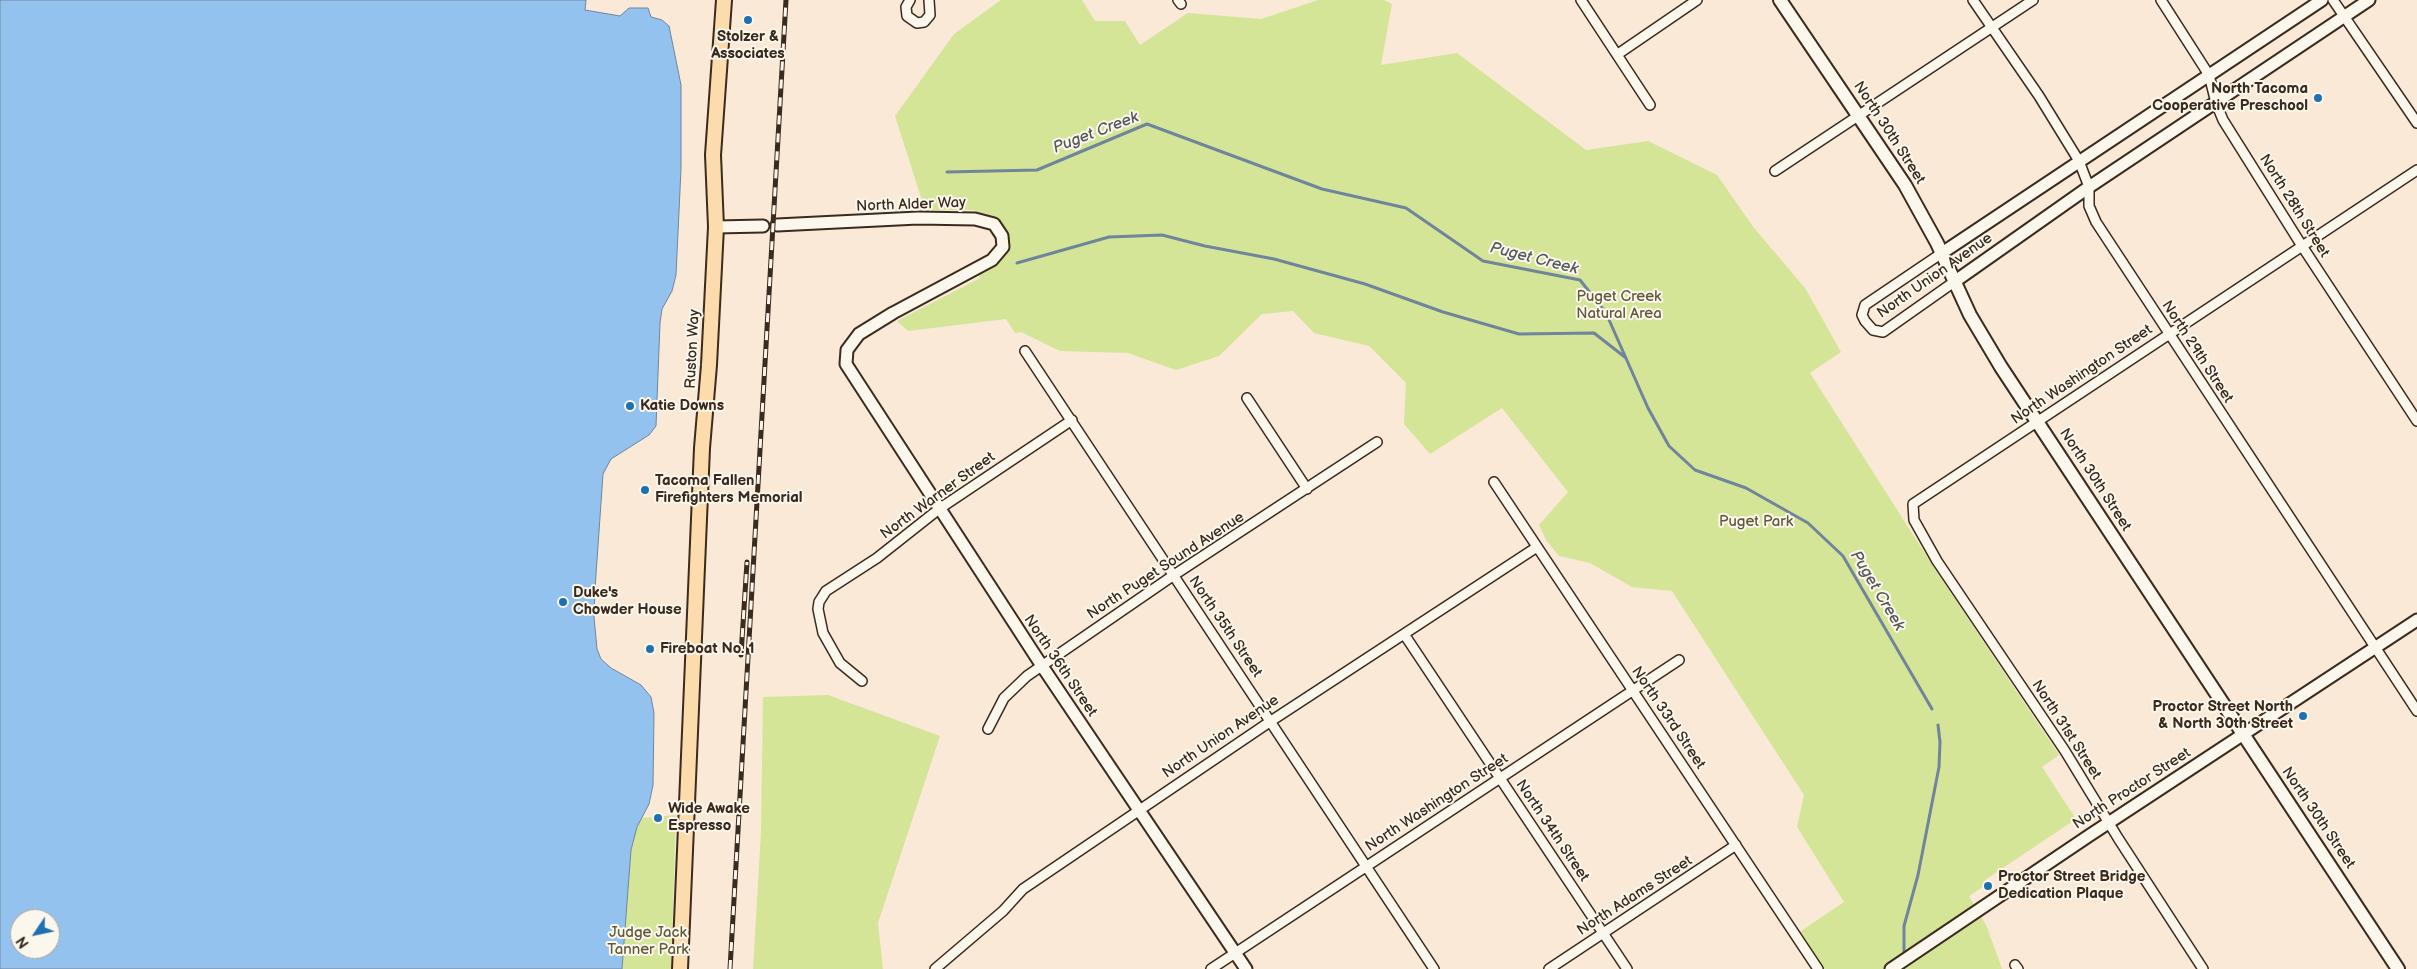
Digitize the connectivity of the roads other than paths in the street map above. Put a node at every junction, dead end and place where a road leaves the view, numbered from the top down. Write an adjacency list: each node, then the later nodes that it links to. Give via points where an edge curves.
1 (724, 0): 27 (main road, Ruston Way, via 713,155)
2 (910, 0): 3 (street, via 906,7 907,16 917,24 930,15)
3 (929, 0)
4 (1581, 0): 15 (street)
5 (1697, 0): 15 (street)
6 (1780, 0): 19 (main road, North 30th Street)
7 (1973, 0): 14 (street, North 29th Street)
8 (2033, 0): 14 (street)
9 (2160, 0): 16 (street, North 28th Street)
10 (2322, 0): 16 (street, North Union Avenue)
11 (2332, 0): 13 (street)
12 (2369, 0): 13 (street, North Union Avenue)
13 (2344, 17): 17 (street, North Union Avenue); 20 (street)
14 (1991, 26): 19 (street); 21 (street, North 29th Street)
15 (1618, 54): 18 (street)
16 (2209, 75): 17 (street, North 28th Street); 21 (street, North Union Avenue)
17 (2216, 103): 24 (street, North Union Avenue); 28 (street, North 28th Street)
18 (1650, 104)
19 (1858, 115): 23 (street); 29 (main road, North 30th Street, via 1905,185)
20 (2417, 123)
21 (2079, 161): 24 (street, North 29th Street); 29 (street, North Union Avenue)
22 (2417, 170): 28 (street, North Washington Street)
23 (1775, 171)
24 (2089, 187): 31 (street, North Union Avenue); 32 (street, North 29th Street, via 2089,206 2096,222)
25 (776, 225): 30 (street, North Alder Way, via 918,218 986,221 994,224 1004,244 998,256)
26 (762, 226): 27 (street)
27 (716, 227): 63 (main road, Ruston Way, via 710,366 702,448)
28 (2302, 246): 32 (street, North Washington Street); 36 (street, North 28th Street)
29 (1942, 252): 31 (main road, North 30th Street); 31 (street, North Union Avenue, via 1865,305 1862,315 1873,330 1884,332)
30 (985, 265): 42 (street, North 36th Street, via 892,313 859,334 846,355 846,364 853,377)
31 (1954, 282): 37 (main road, North 30th Street, via 1980,333)
32 (2168, 333): 37 (street, North Washington Street); 47 (street, North 29th Street)
33 (1026, 350): 35 (street, North 35th Street)
34 (1248, 398): 40 (street)
35 (1072, 420): 42 (street, North Warner Street); 44 (street, North 35th Street)
36 (2417, 421)
37 (2037, 422): 41 (street, North Washington Street); 55 (main road, North 30th Street)
38 (1377, 442): 40 (street, North Puget Sound Avenue)
39 (1494, 482): 43 (street, North 33rd Street)
40 (1307, 489): 44 (street, North Puget Sound Avenue)
41 (1913, 504): 58 (street, North 31st Street, via 1914,520 1937,561)
42 (939, 509): 49 (street, North 36th Street); 50 (street, North Warner Street, via 877,558 836,582 822,595 818,616 827,642 840,663)
43 (1538, 547): 46 (street, North Union Avenue); 51 (street, North 33rd Street)
44 (1174, 575): 49 (street, North Puget Sound Avenue); 53 (street, North 35th Street)
45 (2417, 620): 47 (street, North Proctor Street)
46 (1404, 634): 53 (street, North Union Avenue); 56 (street, North 34th Street)
47 (2375, 648): 52 (street, North 29th Street); 55 (street, North Proctor Street)
48 (1679, 660): 51 (street, North Washington Street)
49 (1042, 666): 54 (street, North Puget Sound Avenue, via 1011,690); 57 (street, North 36th Street)
50 (862, 681)
51 (1633, 690): 56 (street, North Washington Street); 59 (street, North 33rd Street)
52 (2417, 711)
53 (1271, 721): 57 (street, North Union Avenue); 60 (street, North 35th Street)
54 (988, 728)
55 (2242, 735): 58 (street, North Proctor Street); 73 (main road, North 30th Street)
56 (1500, 778): 60 (street, North Washington Street); 61 (street, North 34th Street)
57 (1140, 811): 62 (street, North 36th Street); 64 (street, North Union Avenue, via 1019,892 1003,911)
58 (2109, 822): 71 (street, North Proctor Street); 72 (street, North 31st Street)
59 (1736, 845): 61 (street, North Adams Street); 70 (street, North 33rd Street)
60 (1367, 866): 62 (street, North Washington Street); 67 (street, North 35th Street)
61 (1603, 933): 68 (street, North Adams Street); 69 (street, North 34th Street)
62 (1235, 953): 65 (street, North Washington Street); 66 (street, North 36th Street)
63 (680, 969)
64 (935, 969)
65 (1211, 969)
66 (1246, 969)
67 (1434, 969)
68 (1549, 969)
69 (1627, 969)
70 (1818, 969)
71 (1890, 969)
72 (2203, 969)
73 (2398, 969)

